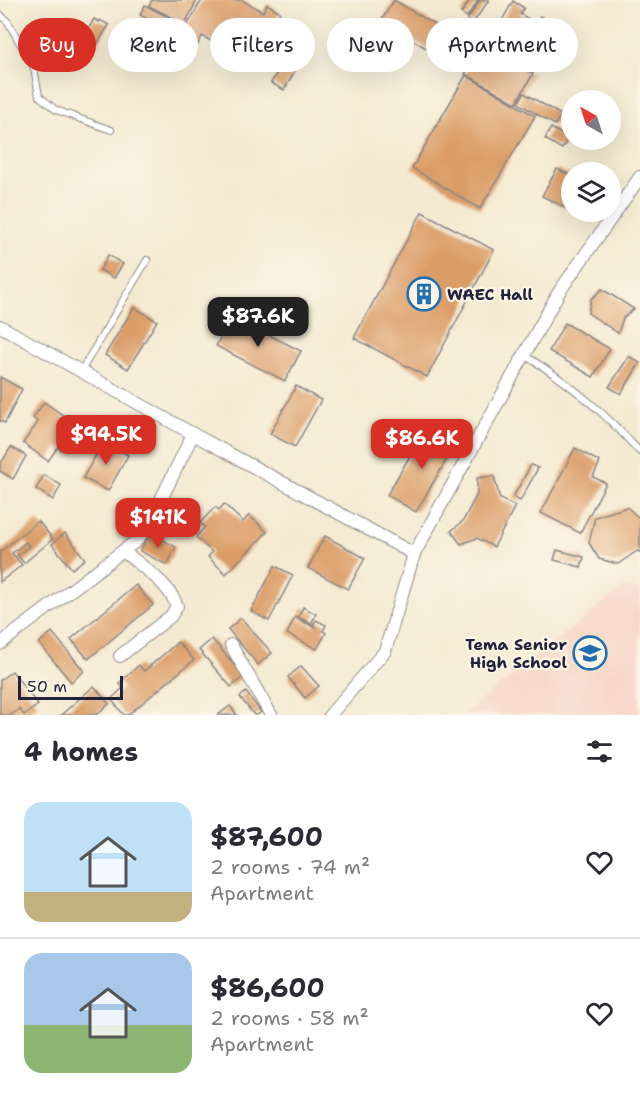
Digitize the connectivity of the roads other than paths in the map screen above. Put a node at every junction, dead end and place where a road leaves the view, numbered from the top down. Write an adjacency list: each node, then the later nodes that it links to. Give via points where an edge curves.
1 (0, 14): 2 (lane, via 34,68 39,96 56,110)
2 (111, 130)
3 (640, 177): 6 (street, via 560,292)
4 (147, 260): 7 (lane)
5 (0, 326): 7 (street)
6 (523, 354): 9 (lane, via 583,394); 11 (street)
7 (81, 371): 8 (street)
8 (194, 434): 10 (street, via 148,526); 11 (street)
9 (640, 452)
10 (123, 551): 12 (street); 14 (street, via 166,587 177,606 171,616)
11 (414, 554): 16 (street, via 385,651)
12 (0, 644)
13 (231, 645): 15 (street)
14 (120, 656)
15 (271, 715)
16 (330, 715)

